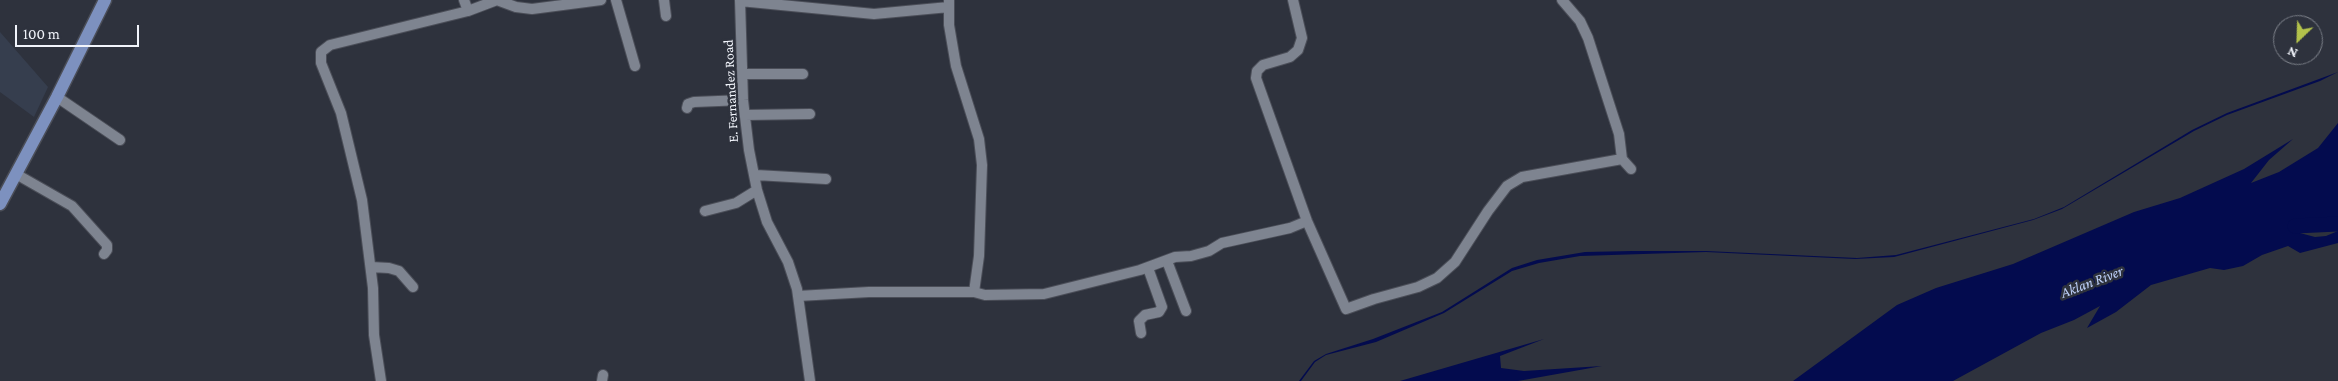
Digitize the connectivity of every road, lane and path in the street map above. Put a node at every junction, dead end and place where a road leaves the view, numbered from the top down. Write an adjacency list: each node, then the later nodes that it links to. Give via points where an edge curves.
1 (105, 0): 15 (main road)
2 (464, 0): 10 (street)
3 (601, 0): 10 (street, via 532,9 497,0)
4 (616, 0): 12 (street)
5 (664, 0): 11 (street)
6 (740, 0): 9 (street, via 874,14); 13 (street, E. Fernandez Road)
7 (1292, 0): 29 (street, via 1302,38 1298,50 1263,65 1256,78)
8 (1562, 0): 21 (street, via 1580,21 1588,38 1619,134)
9 (949, 4): 35 (street, via 956,66 979,139 982,165 979,256)
10 (468, 11): 32 (street, via 330,46 321,52 321,63 352,155)
11 (666, 16)
12 (635, 66)
13 (744, 74): 14 (street); 16 (street, E. Fernandez Road)
14 (803, 74)
15 (57, 97): 20 (street); 23 (main road)
16 (743, 100): 17 (street, via 694,102); 19 (street, E. Fernandez Road)
17 (687, 108)
18 (810, 114): 19 (street)
19 (745, 115): 24 (street, E. Fernandez Road)
20 (120, 140)
21 (1622, 159): 22 (street); 29 (street, via 1522,177 1507,186 1455,262 1437,278 1346,309)
22 (1631, 169)
23 (16, 174): 27 (main road); 30 (street, via 72,206 107,245)
24 (756, 175): 25 (street); 26 (street, E. Fernandez Road)
25 (826, 179)
26 (757, 190): 28 (street, via 736,203); 36 (street, E. Fernandez Road, via 767,222 788,262)
27 (0, 204)
28 (706, 210)
29 (1307, 221): 31 (street)
30 (104, 254)
31 (1167, 261): 33 (street); 37 (street)
32 (371, 267): 34 (street, via 399,271); 39 (street, via 374,335)
33 (1148, 268): 35 (street, via 1044,294 985,295); 38 (street, via 1162,307 1160,312 1145,315 1139,322)
34 (413, 287)
35 (974, 292): 36 (street)
36 (798, 296): 40 (street, E. Fernandez Road)
37 (1186, 311)
38 (1140, 333)
39 (381, 381)
40 (810, 381)

